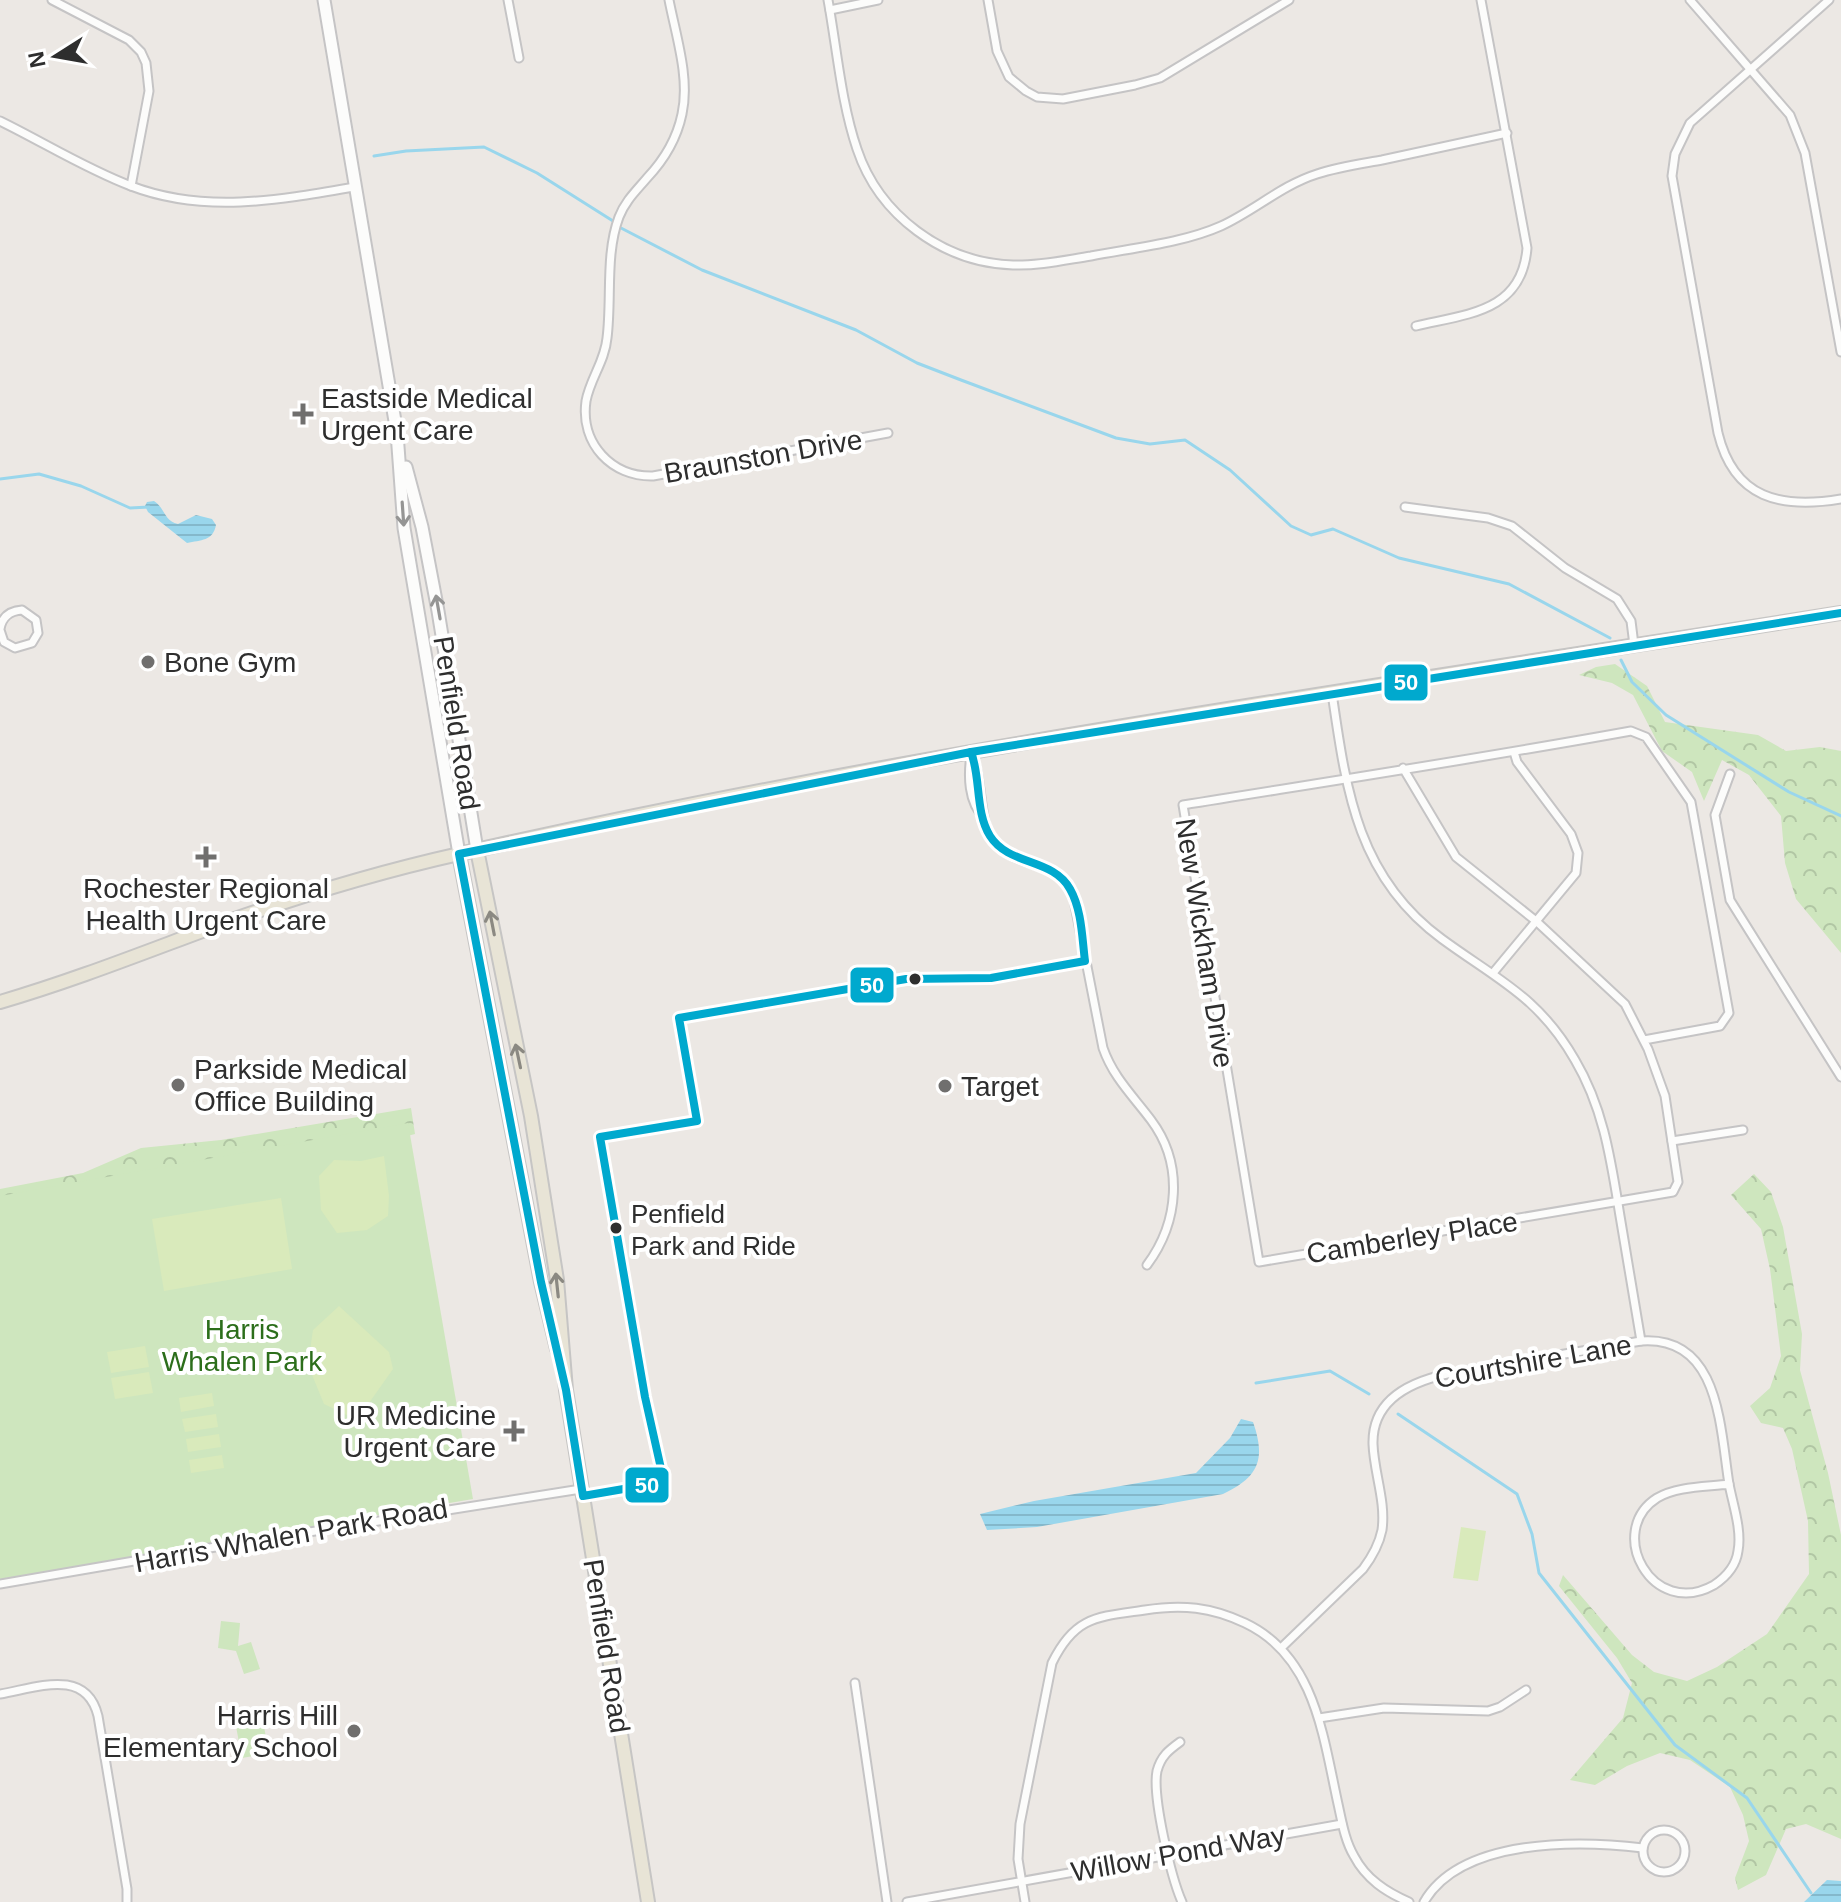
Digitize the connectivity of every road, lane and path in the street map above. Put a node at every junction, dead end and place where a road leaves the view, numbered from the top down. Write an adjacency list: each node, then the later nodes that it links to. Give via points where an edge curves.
1 (52, 0): 17 (street, via 129,40 146,63 149,91)
2 (324, 0): 18 (main road, Penfield Road)
3 (508, 0): 13 (street)
4 (669, 0): 21 (street, Braunston Drive, via 684,85 682,116 661,162 626,203 617,223 607,339 586,403 594,445 617,469 653,476)
5 (828, 0): 12 (street)
6 (878, 0): 12 (street)
7 (988, 0): 8 (street, via 1002,66 1026,91 1048,99 1082,97 1160,78)
8 (1289, 0)
9 (1481, 0): 16 (street)
10 (1690, 0): 14 (street)
11 (1829, 0): 14 (street)
12 (830, 10): 16 (street, via 849,122 866,171 882,196 921,234 988,262 1055,262 1196,234 1220,227 1319,173)
13 (519, 58)
14 (1751, 68): 20 (street, via 1790,115 1802,141); 23 (street, via 1690,123 1672,167 1718,433 1731,467 1765,496 1798,504)
15 (0, 121): 17 (street)
16 (1507, 133): 19 (street, via 1527,248 1522,276 1506,298 1492,306)
17 (131, 186): 18 (street, via 225,203)
18 (354, 187): 22 (main road, Penfield Road)
19 (1416, 326)
20 (1841, 352)
21 (888, 433)
22 (397, 436): 36 (main road, Penfield Road, one-way to 22, via 425,541); 37 (main road, Penfield Road, one-way to 37, via 404,528)
23 (1841, 499)
24 (1405, 507): 27 (street, via 1512,526 1565,568 1617,599 1631,621)
25 (1841, 613): 27 (main road)
26 (0, 629): 28 (street); 28 (street, via 4,617 15,610 36,620 38,633 32,643)
27 (1634, 645): 30 (main road)
28 (10, 647): 29 (street)
29 (0, 649)
30 (1332, 693): 31 (main road); 35 (street)
31 (971, 752): 36 (main road); 47 (street, via 990,836 1017,859 1057,872 1072,890 1105,1056 1165,1144 1174,1197 1168,1228)
32 (1514, 752): 33 (street, New Wickham Drive); 38 (street, via 1571,834 1578,853 1576,873); 41 (street, New Wickham Drive, via 1631,731 1646,737 1691,802 1729,1013 1720,1026)
33 (1403, 768): 35 (street, New Wickham Drive); 38 (street, Camberley Place, via 1456,857)
34 (1730, 774): 42 (street, via 1715,815 1730,900)
35 (1344, 777): 39 (street, via 1362,836 1394,890 1440,938); 43 (street, New Wickham Drive, via 1183,805)
36 (477, 850): 37 (main road); 49 (main road, Penfield Road, one-way to 36, via 557,1280 531,1116)
37 (459, 854): 40 (main road, via 236,919 65,984); 49 (main road, Penfield Road)
38 (1536, 921): 39 (street); 41 (street, Camberley Place, via 1625,1004)
39 (1493, 973): 46 (street, via 1530,1002 1574,1058 1601,1113)
40 (0, 1002)
41 (1644, 1040): 45 (street, Camberley Place, via 1665,1096)
42 (1841, 1077)
43 (1231, 1101): 46 (street, Camberley Place, via 1259,1262)
44 (1743, 1130): 45 (street)
45 (1672, 1141): 46 (street, Camberley Place, via 1678,1182 1673,1192)
46 (1618, 1202): 48 (street)
47 (1147, 1265)
48 (1641, 1341): 50 (street, Courtshire Lane, via 1668,1342 1702,1368 1715,1400); 53 (street, Courtshire Lane, via 1447,1374 1401,1390 1374,1428 1383,1517 1378,1543 1363,1569)
49 (566, 1390): 51 (main road, Penfield Road)
50 (1729, 1484): 50 (street, Courtshire Lane, via 1738,1533 1736,1562 1704,1590 1663,1589 1644,1571 1637,1550 1637,1527 1647,1507 1669,1493)
51 (581, 1489): 52 (street, Harris Whalen Park Road); 64 (main road, Penfield Road)
52 (0, 1584)
53 (1281, 1648): 57 (street, via 1295,1663); 62 (street, via 1261,1630 1222,1612 1174,1605 1094,1618 1063,1640 1052,1663 1020,1824)
54 (855, 1683): 65 (street)
55 (1526, 1690): 57 (street, via 1488,1711 1384,1708)
56 (0, 1694): 63 (street, via 63,1684 78,1687 90,1698 98,1716)
57 (1319, 1718): 59 (street)
58 (1180, 1742): 61 (street, via 1161,1760 1156,1784)
59 (1342, 1824): 61 (street, Willow Pond Way); 69 (street, via 1362,1869 1383,1889)
60 (1643, 1848): 60 (street, via 1654,1832 1667,1829 1679,1835 1685,1855 1678,1867 1657,1871 1646,1862); 70 (street, via 1609,1844 1498,1853 1447,1874)
61 (1169, 1856): 62 (street, Willow Pond Way); 68 (street)
62 (1021, 1880): 66 (street, Willow Pond Way); 67 (street)
63 (127, 1902)
64 (648, 1902)
65 (887, 1902)
66 (907, 1902)
67 (1025, 1902)
68 (1182, 1902)
69 (1409, 1902)
70 (1424, 1902)

